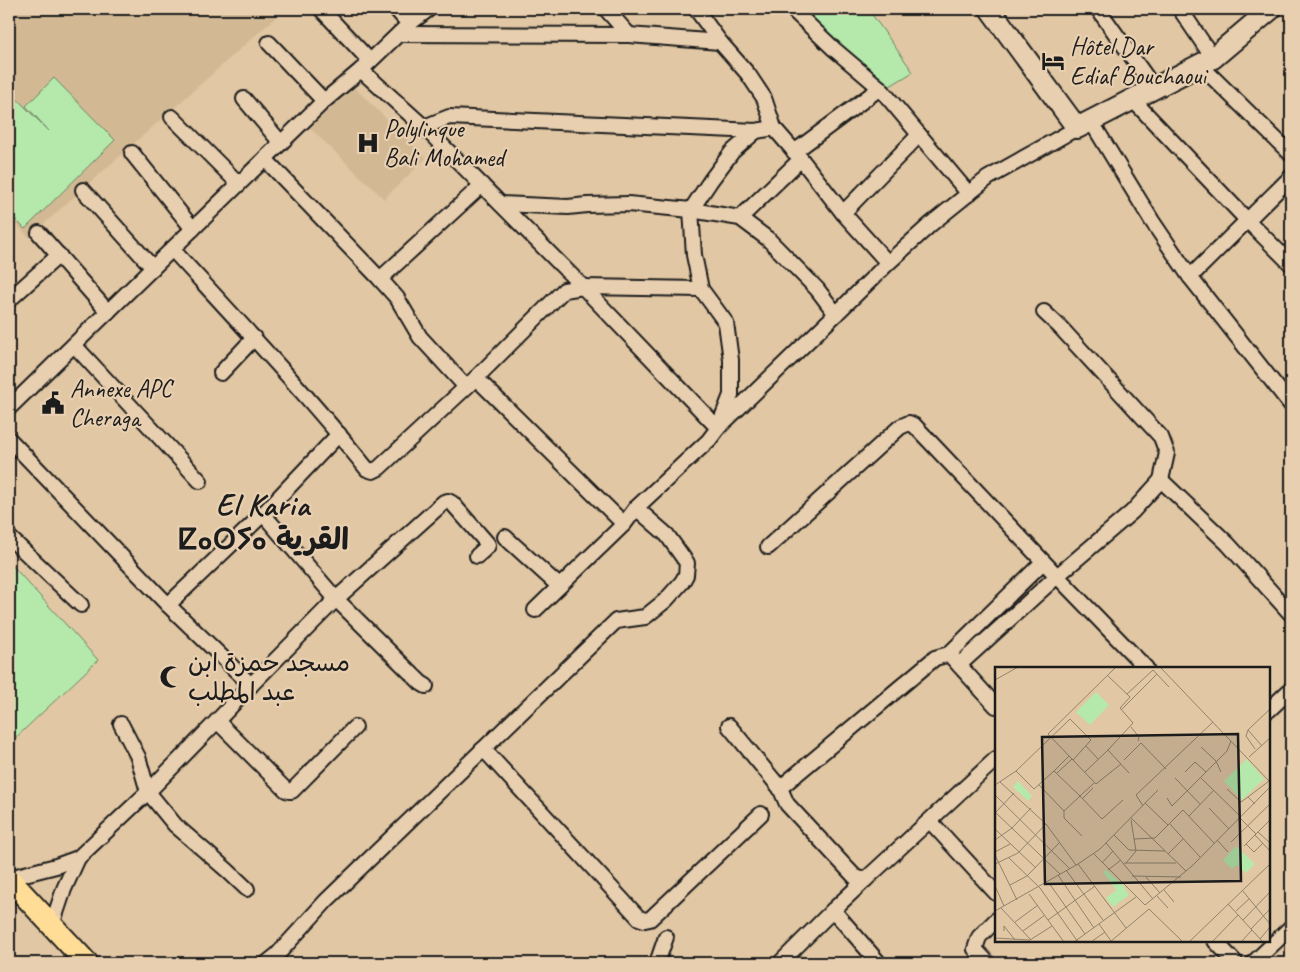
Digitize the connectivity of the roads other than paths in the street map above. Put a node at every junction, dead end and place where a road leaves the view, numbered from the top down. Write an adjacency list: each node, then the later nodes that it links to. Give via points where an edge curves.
1 (321, 9): 16 (street)
2 (396, 9): 11 (street)
3 (429, 9): 11 (street)
4 (606, 9): 12 (street)
5 (696, 9): 13 (street)
6 (792, 9): 17 (street)
7 (990, 9): 23 (street)
8 (1098, 9): 18 (street)
9 (1180, 9): 15 (street)
10 (1270, 9): 15 (street)
11 (404, 29): 12 (street); 16 (street)
12 (629, 35): 13 (street)
13 (720, 42): 25 (street, via 764,98)
14 (270, 43): 21 (street)
15 (1206, 61): 18 (street); 30 (street)
16 (365, 65): 21 (street); 24 (street)
17 (880, 88): 27 (street); 31 (street)
18 (1154, 88): 20 (street)
19 (244, 99): 28 (street)
20 (1132, 99): 23 (street); 42 (street)
21 (324, 101): 28 (street)
22 (172, 117): 34 (street)
23 (1084, 125): 37 (street, via 988,178); 50 (street)
24 (424, 127): 26 (street, via 449,117); 35 (street)
25 (774, 128): 26 (street); 31 (street)
26 (756, 131): 39 (street, via 732,152)
27 (919, 135): 37 (street); 40 (street)
28 (280, 143): 32 (street)
29 (132, 153): 43 (street)
30 (1291, 154)
31 (798, 155): 40 (street); 41 (street)
32 (265, 159): 34 (street); 51 (street)
33 (1291, 176): 42 (street)
34 (238, 184): 43 (street)
35 (482, 186): 38 (street); 51 (street)
36 (83, 190): 49 (street)
37 (970, 194): 47 (street)
38 (501, 204): 39 (street, via 568,207 628,204); 52 (street)
39 (692, 210): 41 (street); 53 (street, via 694,255)
40 (843, 213): 47 (street)
41 (740, 218): 57 (street, via 768,239 817,289)
42 (1247, 220): 48 (street); 50 (street)
43 (193, 228): 45 (street)
44 (39, 233): 46 (street)
45 (172, 249): 49 (street); 58 (street)
46 (59, 255): 54 (street); 55 (street)
47 (888, 262): 57 (street)
48 (1291, 264)
49 (153, 268): 55 (street)
50 (1190, 277): 62 (street)
51 (380, 279): 61 (street, via 397,298 420,337)
52 (583, 287): 53 (street); 61 (street, via 564,290); 64 (street)
53 (701, 289): 64 (street, via 726,323 731,360 731,395)
54 (9, 300)
55 (108, 312): 59 (street)
56 (1044, 312): 67 (street, via 1161,437 1167,453)
57 (836, 314): 64 (street)
58 (254, 338): 60 (street); 65 (street)
59 (74, 345): 63 (street); 68 (street)
60 (221, 373)
61 (471, 383): 65 (street, via 373,471 367,469); 71 (street)
62 (1289, 397)
63 (9, 408)
64 (718, 428): 69 (street)
65 (339, 434): 70 (street)
66 (9, 439): 81 (street)
67 (1162, 480): 77 (street, via 1132,512); 83 (street, via 1228,544)
68 (200, 481)
69 (636, 508): 71 (street); 96 (street, via 667,535 687,562 682,582 645,617 616,620)
70 (263, 514): 79 (street); 81 (street)
71 (624, 524): 78 (street)
72 (9, 537): 80 (street)
73 (505, 537): 78 (street)
74 (768, 547): 76 (street, via 900,426 908,423 915,426)
75 (477, 556): 79 (street, via 488,545 452,503 444,502)
76 (1043, 562): 77 (street); 84 (street)
77 (1057, 576): 85 (street); 86 (street)
78 (559, 586): 82 (street)
79 (336, 599): 87 (street); 88 (street)
80 (81, 605)
81 (168, 605): 87 (street)
82 (535, 610)
83 (1291, 614)
84 (949, 654): 85 (street); 98 (street, via 935,658)
85 (960, 665): 90 (street)
86 (1145, 667)
87 (251, 684): 92 (street)
88 (426, 686)
89 (1291, 689): 91 (street)
90 (995, 705)
91 (1270, 709)
92 (217, 721): 95 (street, via 289,791); 99 (street)
93 (121, 724): 99 (street, via 138,757)
94 (729, 726): 98 (street)
95 (356, 727)
96 (482, 750): 100 (street, via 639,918 645,920 650,919); 116 (street, via 326,901)
97 (995, 760): 101 (street)
98 (780, 788): 104 (street, via 787,804 855,877)
99 (148, 792): 102 (street); 105 (street, via 175,825)
100 (761, 814)
101 (930, 820): 104 (street); 106 (street)
102 (78, 858): 103 (street); 110 (street)
103 (9, 879): 110 (main road)
104 (865, 880): 108 (street)
105 (247, 889)
106 (995, 892)
107 (9, 898): 114 (main road)
108 (833, 910): 118 (street); 119 (street)
109 (995, 921): 120 (street, via 979,937 975,949)
110 (52, 925): 115 (main road)
111 (1291, 927): 122 (street)
112 (666, 938): 117 (street)
113 (1216, 942): 121 (street)
114 (69, 963)
115 (87, 963)
116 (267, 963)
117 (656, 963)
118 (780, 963)
119 (879, 963)
120 (988, 963)
121 (1236, 963)
122 (1254, 963)

